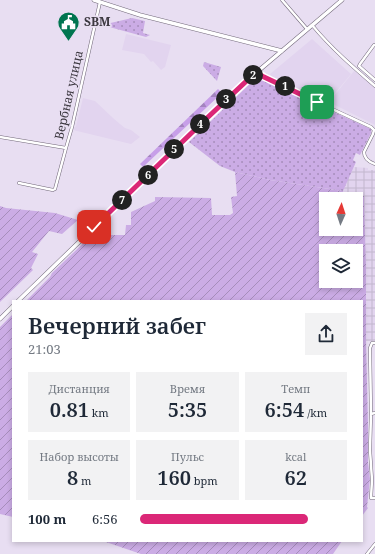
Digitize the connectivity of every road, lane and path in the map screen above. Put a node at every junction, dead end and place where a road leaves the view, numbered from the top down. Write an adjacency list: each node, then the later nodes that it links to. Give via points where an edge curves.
1 (94, 0): 4 (main road)
2 (282, 0): 6 (street)
3 (342, 0): 5 (main road)
4 (100, 2): 8 (main road, via 140,15); 13 (street, Вербная улица)
5 (312, 25): 6 (main road); 11 (street, via 350,65)
6 (307, 29): 8 (main road)
7 (374, 45): 10 (street, via 360,64 360,68)
8 (282, 51): 9 (main road)
9 (256, 72): 14 (street, via 371,127 374,130 373,134 364,154 368,161); 16 (main road)
10 (375, 80)
11 (375, 86)
12 (0, 137): 13 (street)
13 (66, 148): 15 (street, Вербная улица, via 55,189)
14 (375, 164)
15 (19, 183)
16 (19, 300)
17 (12, 307): 18 (main road)
18 (0, 319)
19 (375, 343): 20 (street, via 372,343 370,348)
20 (371, 414): 21 (street); 22 (street, via 371,498)
21 (375, 414)
22 (375, 498)
23 (375, 544): 24 (street)
24 (374, 548): 25 (street)
25 (368, 554)

